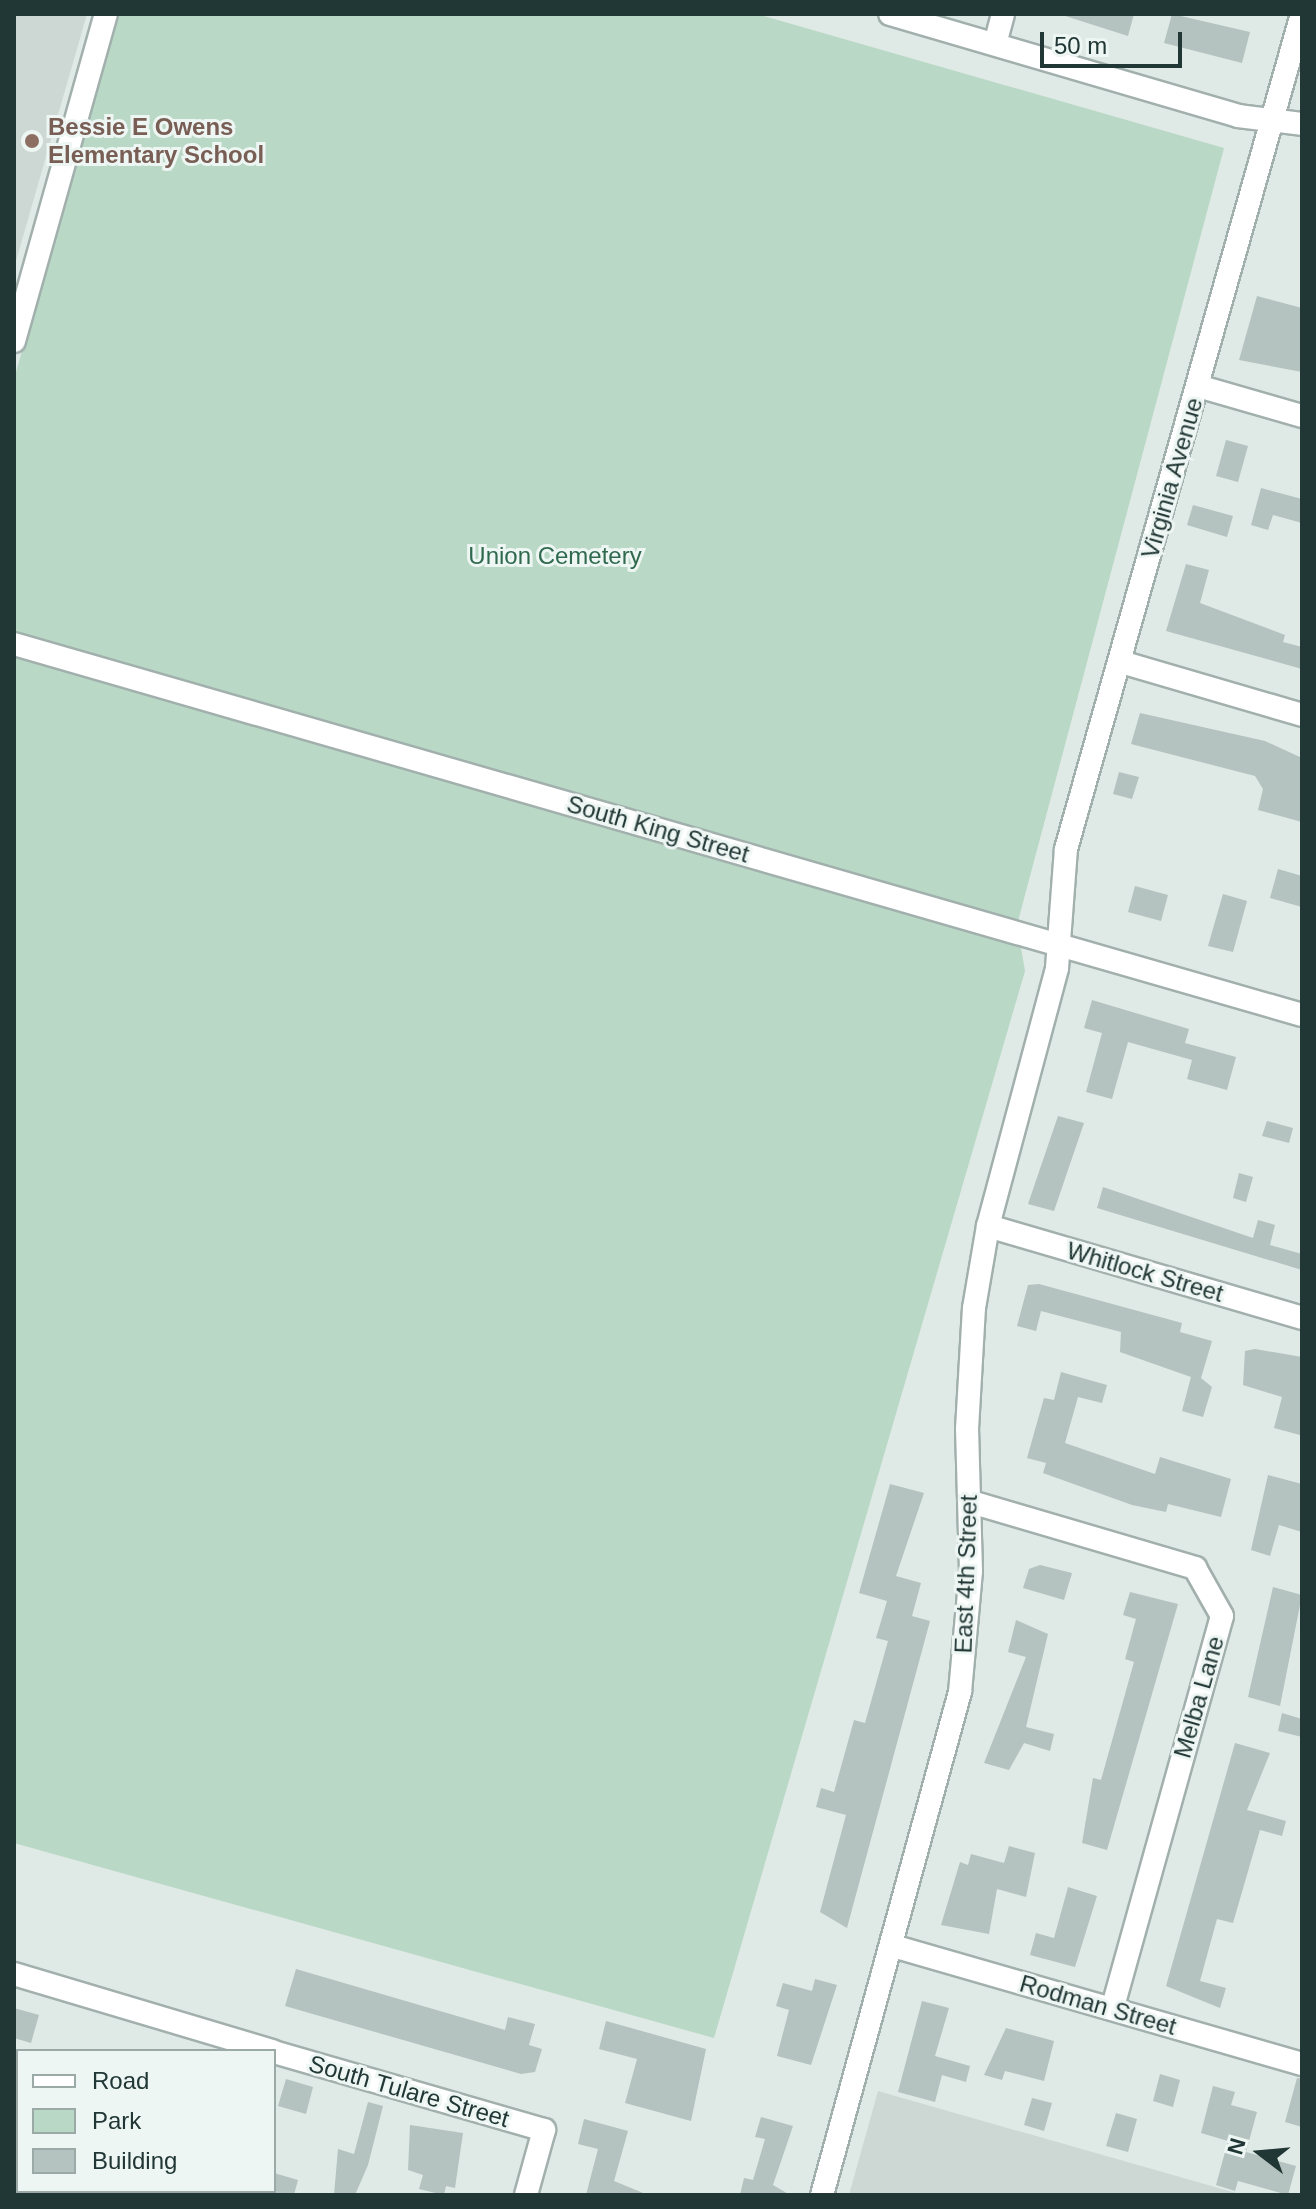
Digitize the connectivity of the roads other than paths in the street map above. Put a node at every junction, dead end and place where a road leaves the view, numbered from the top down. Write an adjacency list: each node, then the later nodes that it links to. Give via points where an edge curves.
1 (106, 14): 8 (street)
2 (890, 14): 5 (street)
3 (1003, 14): 5 (street)
4 (1302, 14): 6 (street, Virginia Avenue)
5 (995, 44): 6 (street)
6 (1273, 120): 7 (street); 9 (street, Virginia Avenue)
7 (1302, 124)
8 (14, 341)
9 (1198, 386): 10 (street); 12 (street, Virginia Avenue)
10 (1302, 416)
11 (14, 644): 14 (street, South King Street)
12 (1121, 662): 13 (street); 14 (street, Virginia Avenue, via 1066,849)
13 (1302, 715)
14 (1058, 945): 15 (street, South King Street); 16 (street, East 4th Street)
15 (1302, 1015)
16 (988, 1226): 17 (street, Whitlock Street); 18 (street, East 4th Street, via 968,1368)
17 (1302, 1318)
18 (971, 1502): 19 (street, East 4th Street, via 960,1692); 21 (street, Melba Lane, via 1195,1568 1222,1616)
19 (893, 1946): 21 (street, Rodman Street); 27 (street, East 4th Street)
20 (14, 1974): 22 (street, South Tulare Street)
21 (1112, 2009): 25 (street, Rodman Street)
22 (237, 2046): 23 (street, South Tulare Street)
23 (259, 2049)
24 (276, 2052): 26 (street, South Tulare Street, via 544,2130)
25 (1302, 2064)
26 (526, 2195)
27 (822, 2195)

